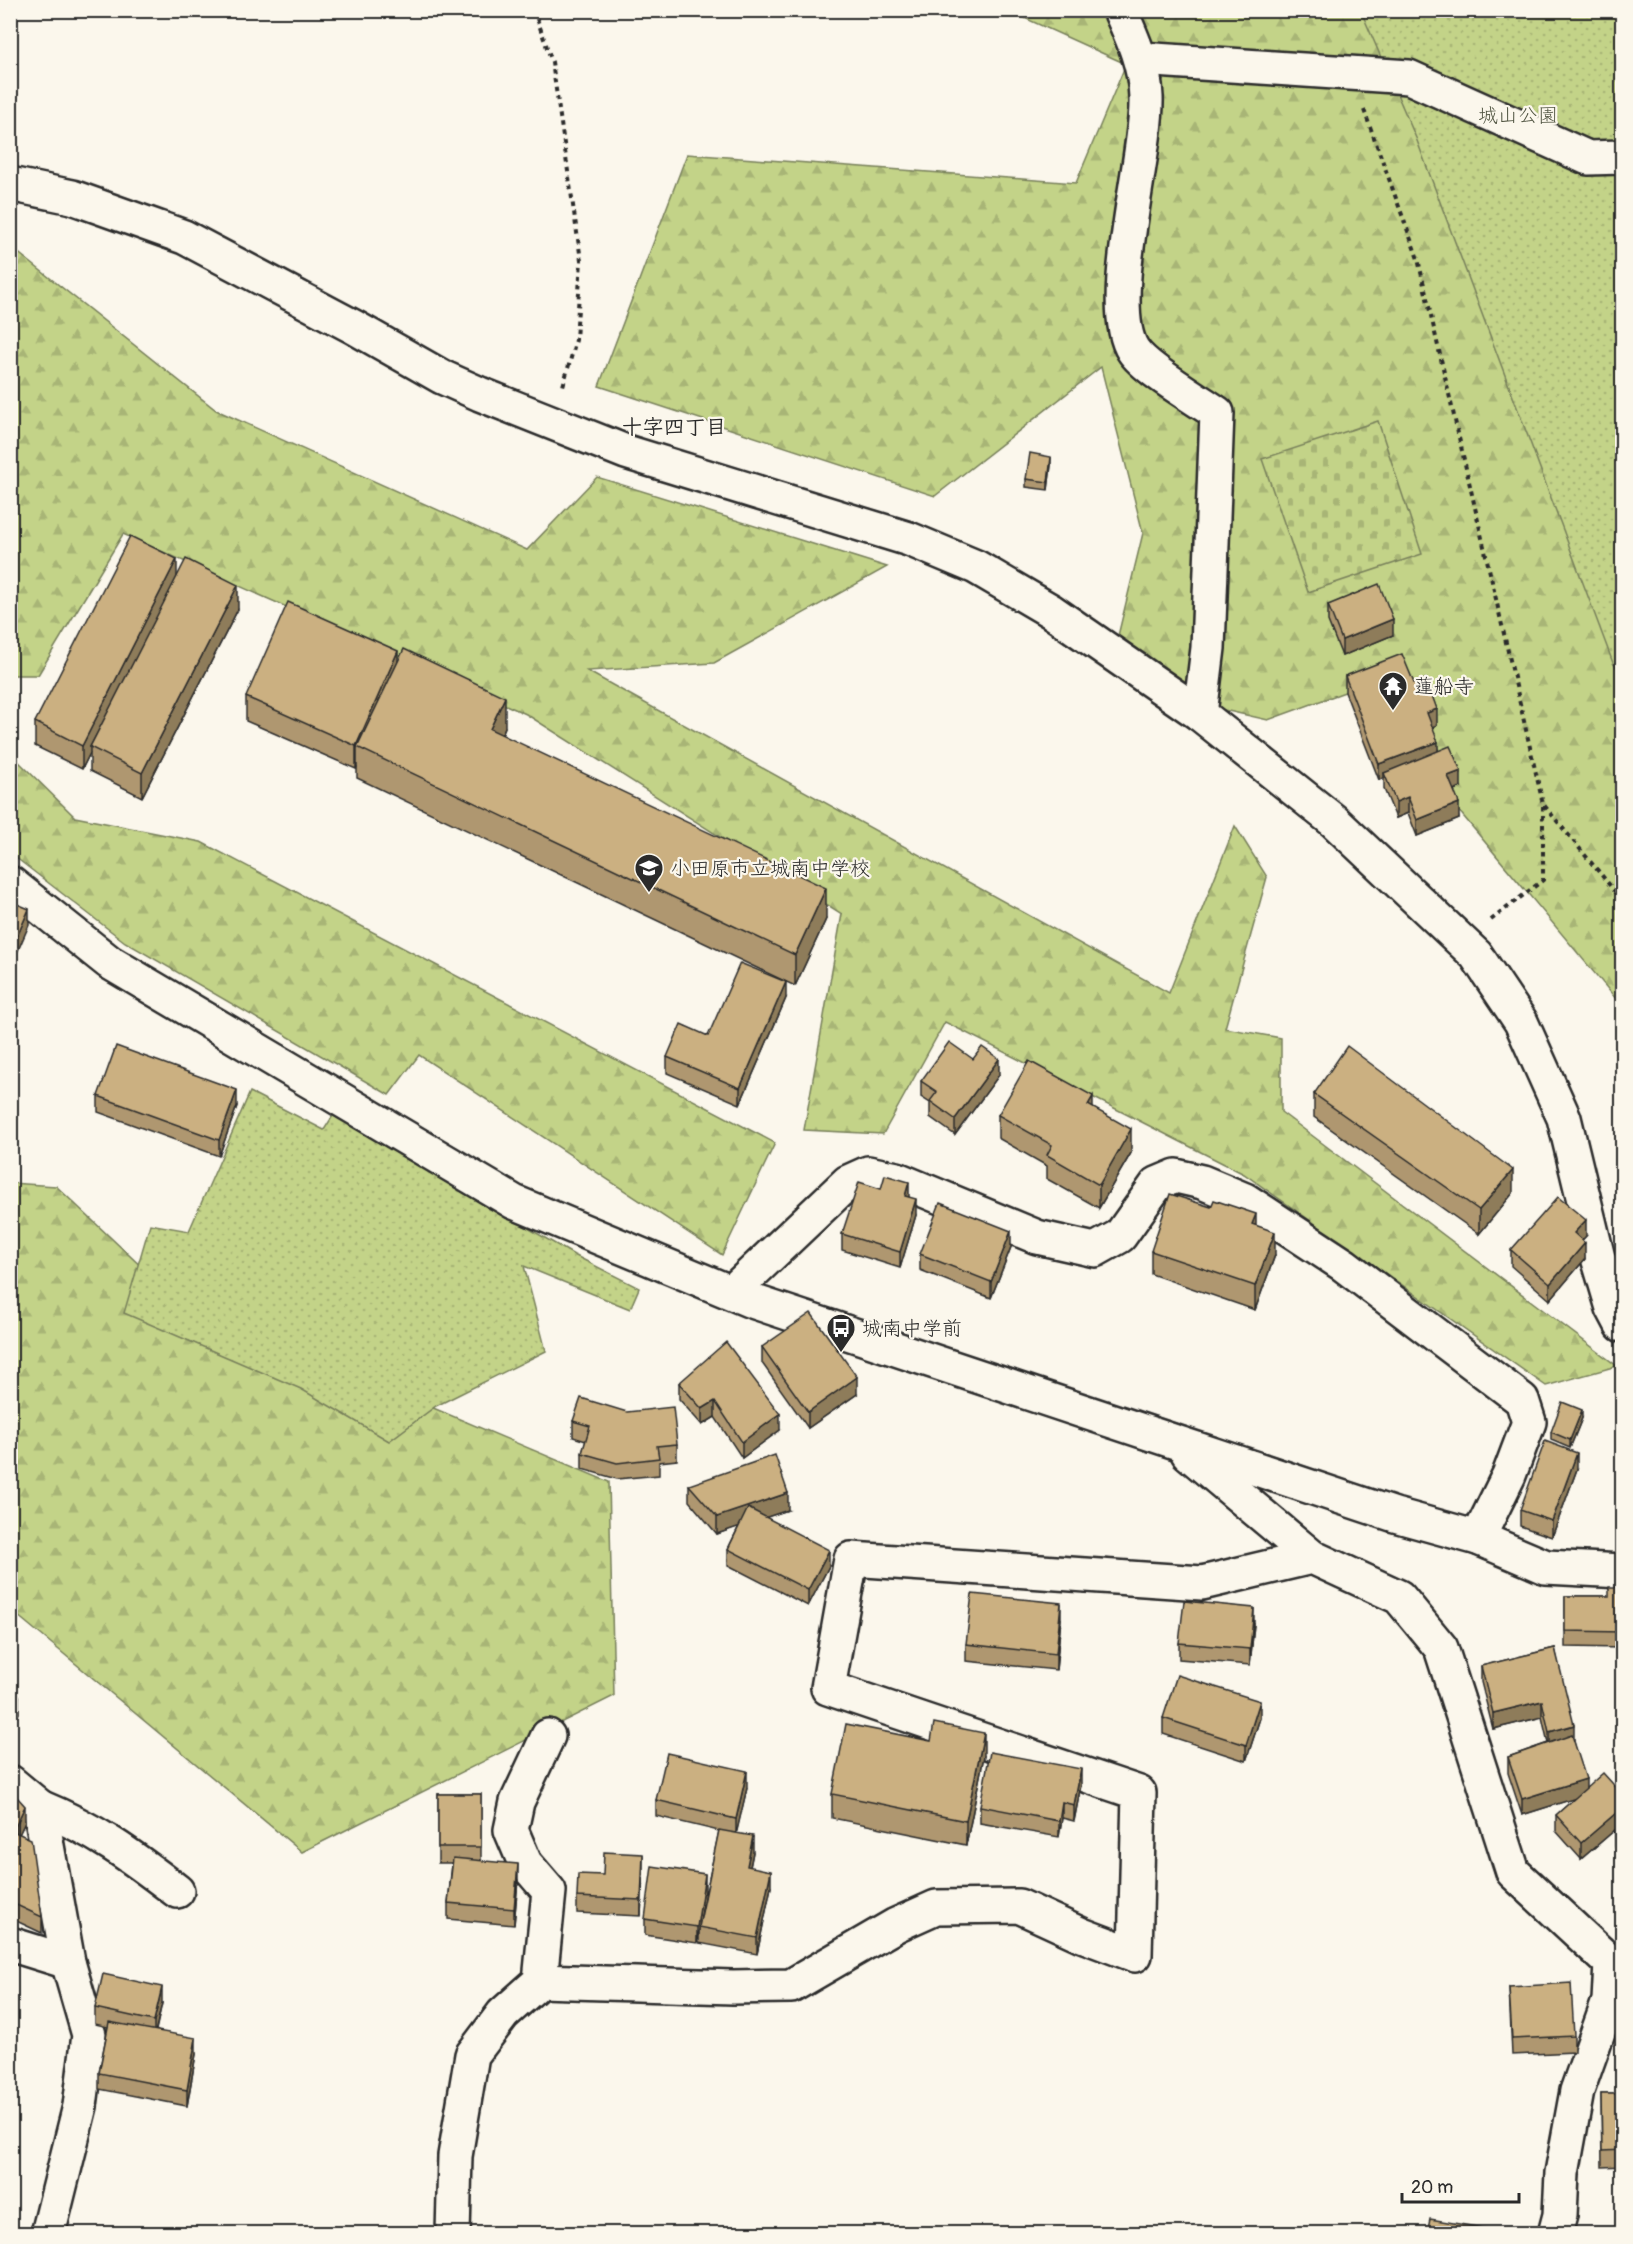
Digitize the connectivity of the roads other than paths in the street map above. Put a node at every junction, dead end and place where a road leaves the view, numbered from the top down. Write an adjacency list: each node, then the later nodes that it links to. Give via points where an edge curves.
1 (1120, 10): 2 (street)
2 (1140, 59): 3 (street, via 1409,77 1588,158); 5 (street, via 1146,99 1134,190 1124,329 1134,351 1217,413 1208,648)
3 (1623, 157)
4 (10, 184): 5 (street, via 72,197 184,237 442,377 552,423 626,452 909,539 976,567 1051,611)
5 (1200, 714): 8 (street, via 1334,821 1476,955 1521,1022 1564,1118 1600,1265 1613,1308)
6 (10, 883): 7 (street, via 109,962 514,1202)
7 (732, 1292): 9 (street); 10 (street, via 848,1182 868,1173 897,1179 1037,1237 1095,1250 1120,1236 1157,1184 1176,1176 1202,1182 1245,1200 1344,1265 1522,1400 1529,1422 1509,1475)
8 (1623, 1325)
9 (1176, 1443): 10 (street); 11 (street)
10 (1478, 1538): 12 (street, via 1546,1567)
11 (1312, 1557): 19 (street, via 1202,1583 851,1559 828,1688 1139,1793 1135,1955 1019,1905 936,1907 896,1925 791,1986); 22 (street, via 1398,1597 1440,1648 1513,1872 1611,1963 1609,2001 1577,2091)
12 (1623, 1571)
13 (548, 1736): 19 (street, via 517,1802 511,1830 525,1863 549,1891)
14 (10, 1782): 15 (street)
15 (40, 1807): 16 (street, via 117,1845); 18 (street)
16 (177, 1891)
17 (10, 1944): 18 (street)
18 (68, 1962): 20 (street, via 89,2035 80,2106)
19 (540, 1981): 21 (street, via 503,2014 472,2055 455,2156)
20 (48, 2234)
21 (453, 2234)
22 (1555, 2234)

